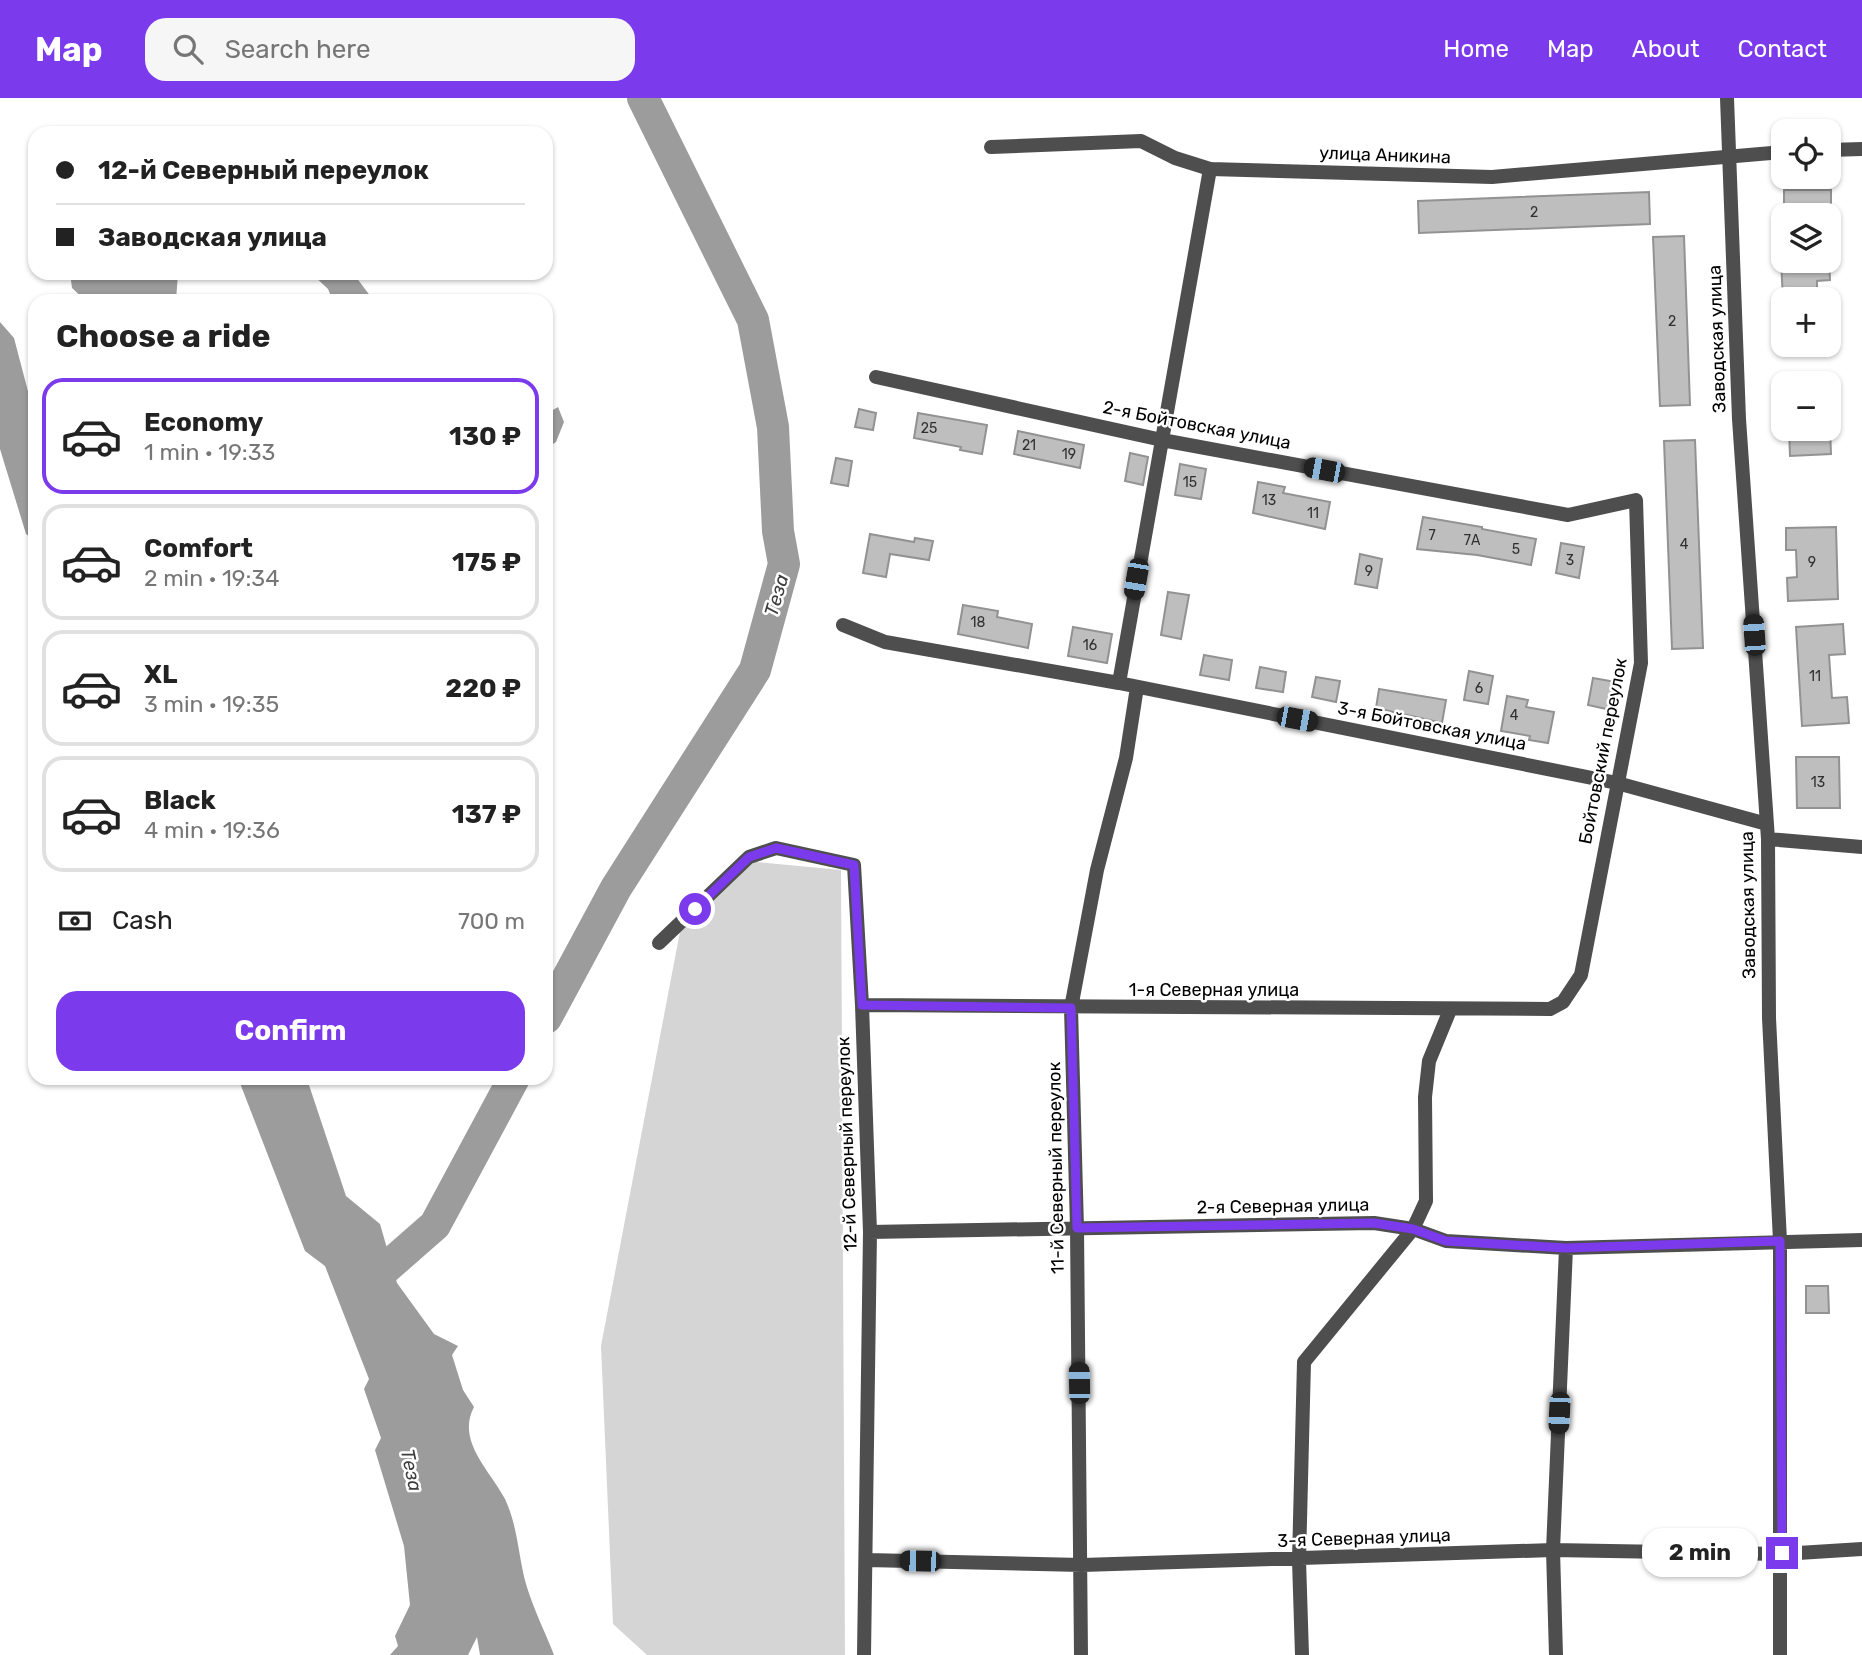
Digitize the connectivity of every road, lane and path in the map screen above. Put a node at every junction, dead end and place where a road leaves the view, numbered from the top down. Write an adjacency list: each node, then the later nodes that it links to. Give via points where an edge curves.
1 (1727, 98): 6 (street, Заводская улица)
2 (991, 148): 7 (street, улица Аникина, via 1141,141)
3 (1862, 149): 4 (street)
4 (1841, 150)
5 (1771, 153): 6 (street, улица Аникина)
6 (1729, 155): 7 (street, улица Аникина, via 1492,177); 15 (street, Заводская улица, via 1739,419)
7 (1210, 169): 9 (street)
8 (876, 377): 9 (street, 2-я Бойтовская улица)
9 (1161, 439): 10 (street, 2-я Бойтовская улица, via 1568,515); 12 (street)
10 (1636, 500): 14 (street, Бойтовский переулок, via 1641,655)
11 (843, 625): 12 (street, 3-я Бойтовская улица, via 885,642)
12 (1119, 683): 13 (street, 3-я Бойтовская улица)
13 (1137, 687): 14 (street, 3-я Бойтовская улица); 20 (street, 11-й Северный переулок, via 1126,758 1097,870)
14 (1617, 783): 15 (street, 3-я Бойтовская улица); 18 (street, Бойтовский переулок, via 1581,975)
15 (1767, 832): 16 (street); 26 (street, Заводская улица, via 1769,1017)
16 (1862, 847)
17 (659, 943): 19 (street, 12-й Северный переулок, via 749,857 776,848 854,865)
18 (1563, 1002): 21 (street, 1-я Северная улица, via 1549,1009)
19 (862, 1005): 20 (street, 1-я Северная улица); 24 (street, 12-й Северный переулок)
20 (1071, 1008): 21 (street, 1-я Северная улица); 22 (street, 11-й Северный переулок)
21 (1450, 1010): 23 (street, via 1429,1061 1426,1201)
22 (1077, 1228): 23 (street, 2-я Северная улица, via 1374,1223); 24 (street, 2-я Северная улица); 33 (street, 11-й Северный переулок)
23 (1413, 1229): 27 (street, 2-я Северная улица, via 1446,1241); 32 (street, via 1304,1362)
24 (870, 1232): 31 (street, 12-й Северный переулок)
25 (1862, 1240): 26 (street, 2-я Северная улица)
26 (1780, 1241): 27 (street, 2-я Северная улица); 30 (street, Заводская улица)
27 (1566, 1248): 29 (street)
28 (1862, 1549): 30 (street, 3-я Северная улица)
29 (1553, 1550): 30 (street, 3-я Северная улица); 32 (street, 3-я Северная улица); 37 (street)
30 (1782, 1553): 38 (street, Заводская улица)
31 (867, 1560): 33 (street, 3-я Северная улица); 34 (street, 12-й Северный переулок)
32 (1299, 1560): 33 (street, 3-я Северная улица); 36 (street)
33 (1082, 1565): 35 (street, 11-й Северный переулок)
34 (864, 1655)
35 (1081, 1655)
36 (1302, 1655)
37 (1556, 1655)
38 (1780, 1655)

